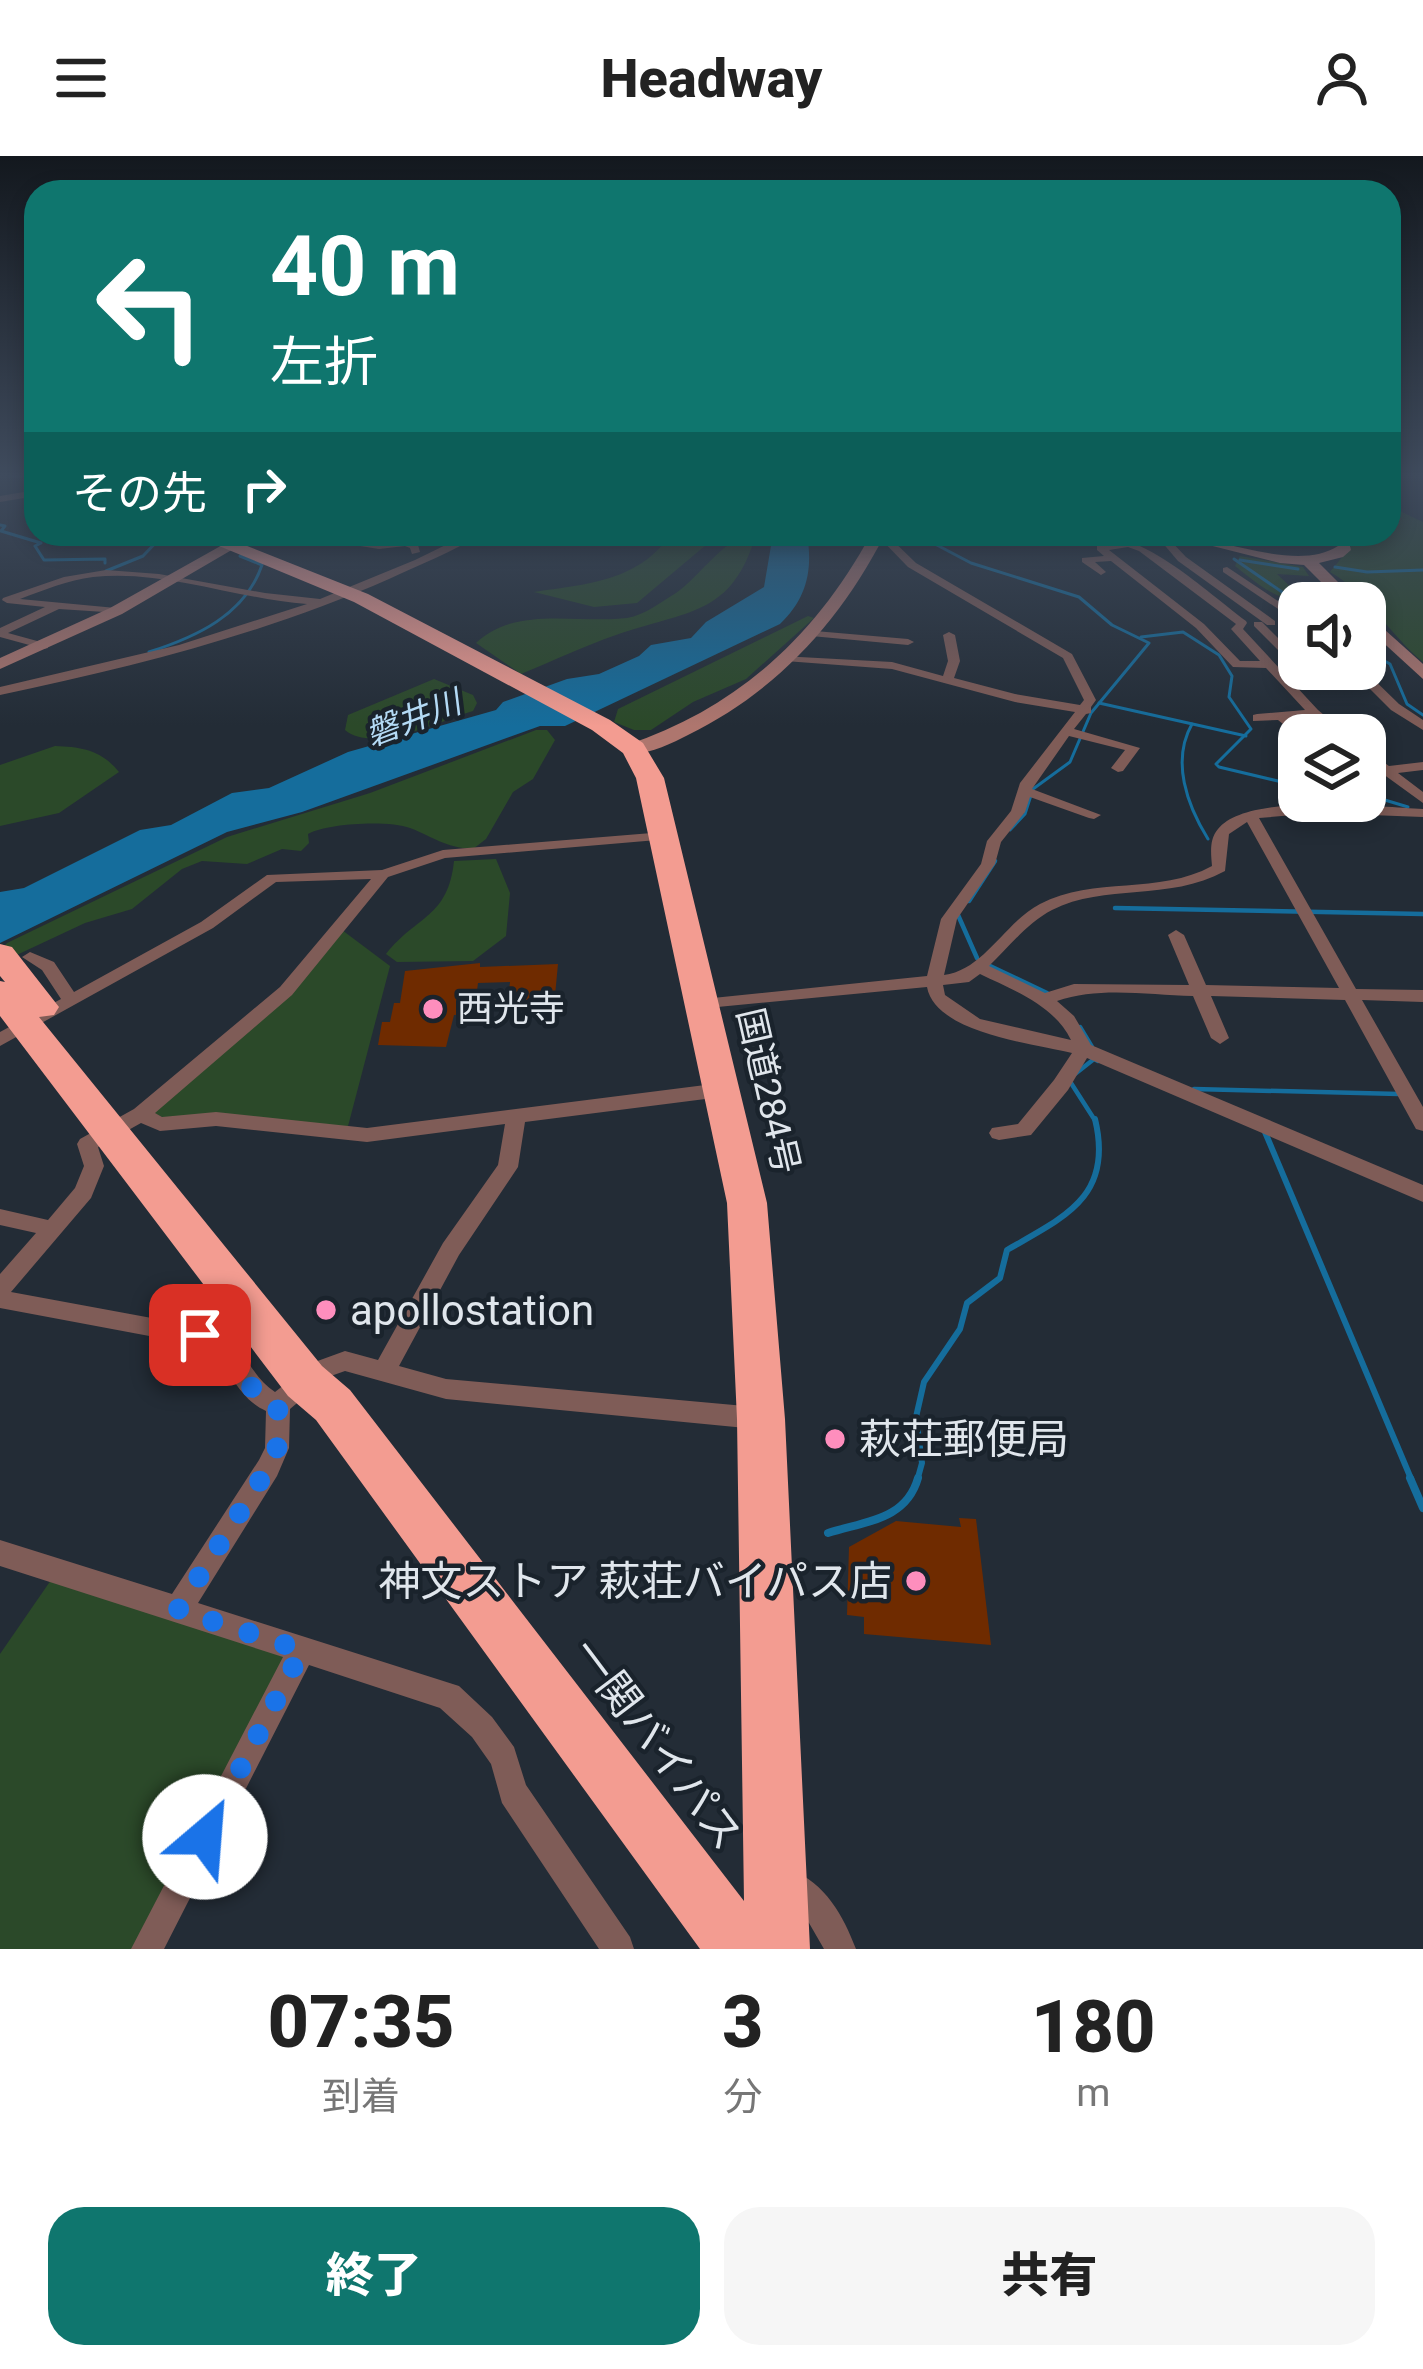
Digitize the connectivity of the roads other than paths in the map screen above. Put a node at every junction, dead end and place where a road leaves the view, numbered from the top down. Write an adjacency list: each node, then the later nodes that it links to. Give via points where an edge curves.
1 (208, 559): 15 (street)
2 (259, 559): 20 (highway)
3 (428, 559): 20 (street)
4 (865, 559): 31 (street)
5 (905, 559): 45 (street, via 1068,656 1090,700)
6 (1103, 559): 14 (street, via 1086,560)
7 (1113, 559): 22 (street)
8 (1182, 559): 11 (street); 18 (street)
9 (1296, 559): 12 (street)
10 (1318, 559): 12 (street)
11 (1159, 560): 19 (street)
12 (1308, 561): 16 (street)
13 (1227, 570): 17 (street)
14 (1101, 572)
15 (174, 578): 20 (street, via 247,596); 21 (street, via 103,573); 25 (street)
16 (1330, 582)
17 (1258, 592): 18 (street); 24 (street)
18 (1231, 595): 19 (street); 28 (street)
19 (1208, 597): 22 (street); 27 (street)
20 (348, 598): 44 (street); 52 (highway)
21 (3, 600): 23 (street)
22 (1166, 601): 29 (street)
23 (60, 604): 25 (street); 30 (street)
24 (1278, 608)
25 (116, 610): 36 (street)
26 (1278, 623): 28 (street)
27 (1241, 624): 28 (street); 29 (street); 39 (street, via 1237,629)
28 (1264, 624): 34 (street)
29 (1200, 626): 39 (street, via 1237,665)
30 (0, 633): 36 (street)
31 (815, 634): 35 (street); 37 (street)
32 (949, 635): 42 (street)
33 (1386, 638): 41 (street)
34 (1278, 640)
35 (908, 642)
36 (44, 646): 40 (street)
37 (785, 658): 42 (street); 52 (street, via 746,693 667,738)
38 (1278, 662): 39 (street)
39 (1266, 663): 46 (street)
40 (0, 664)
41 (1423, 674)
42 (948, 678): 45 (street)
43 (1378, 690): 50 (street)
44 (0, 691)
45 (1087, 710): 51 (street)
46 (1314, 713): 47 (street)
47 (1303, 714)
48 (1278, 716): 49 (street)
49 (1257, 718)
50 (1423, 725)
51 (1070, 732): 54 (street, via 1133,748); 56 (street)
52 (618, 737): 61 (highway, 国道284号, via 650,778)
53 (1423, 766): 55 (street)
54 (1118, 767)
55 (1386, 770): 57 (street)
56 (1024, 791): 59 (street); 66 (street, via 949,920)
57 (1423, 800)
58 (1423, 812): 60 (street)
59 (1094, 814)
60 (1250, 814): 65 (street, via 1224,830 1220,868 1202,880 1108,888 1050,904); 68 (street)
61 (664, 836): 62 (street, via 442,854); 71 (highway, 国道284号)
62 (383, 874): 72 (street, via 262,882 207,925); 77 (street, via 286,991)
63 (1176, 935): 67 (street)
64 (9, 966): 72 (highway, 一関バイパス); 72 (street, via 48,966)
65 (980, 968): 66 (street); 70 (street)
66 (934, 982): 71 (street); 74 (street, via 937,997 974,1024)
67 (1200, 991): 68 (street); 70 (street, via 1074,989); 73 (street)
68 (1350, 993): 69 (street); 78 (street)
69 (1423, 995)
70 (1045, 999): 74 (street)
71 (703, 1005): 75 (highway, 国道284号)
72 (24, 1025): 77 (highway, 一関バイパス, via 74,1087)
73 (1220, 1038)
74 (1083, 1049): 79 (street, via 1024,1130); 80 (street)
75 (721, 1090): 76 (street); 86 (highway, 国道284号, via 747,1203)
76 (516, 1118): 77 (street, via 368,1136 216,1119); 84 (street, via 508,1167 451,1249)
77 (126, 1123): 82 (street, via 87,1144 92,1180); 85 (highway, 一関バイパス)
78 (1423, 1124)
79 (999, 1133)
80 (1423, 1194)
81 (0, 1217): 82 (street)
82 (52, 1229): 83 (street)
83 (2, 1287): 85 (street, via 214,1338 255,1392)
84 (385, 1369): 85 (street, via 345,1361); 86 (street, via 446,1389)
85 (292, 1393): 88 (street, via 268,1468); 93 (highway, 一関バイパス, via 317,1415); 94 (highway, 一関バイパス, via 333,1405)
86 (761, 1419): 90 (highway, 国道284号)
87 (0, 1553): 88 (street)
88 (178, 1610): 89 (street)
89 (302, 1650): 91 (street); 92 (street, via 449,1696 482,1727 503,1757 513,1792)
90 (776, 1876): 95 (highway, 国道284号); 96 (street, via 814,1902)
91 (147, 1949)
92 (618, 1949)
93 (718, 1949)
94 (740, 1949)
95 (778, 1949)
96 (840, 1949)

